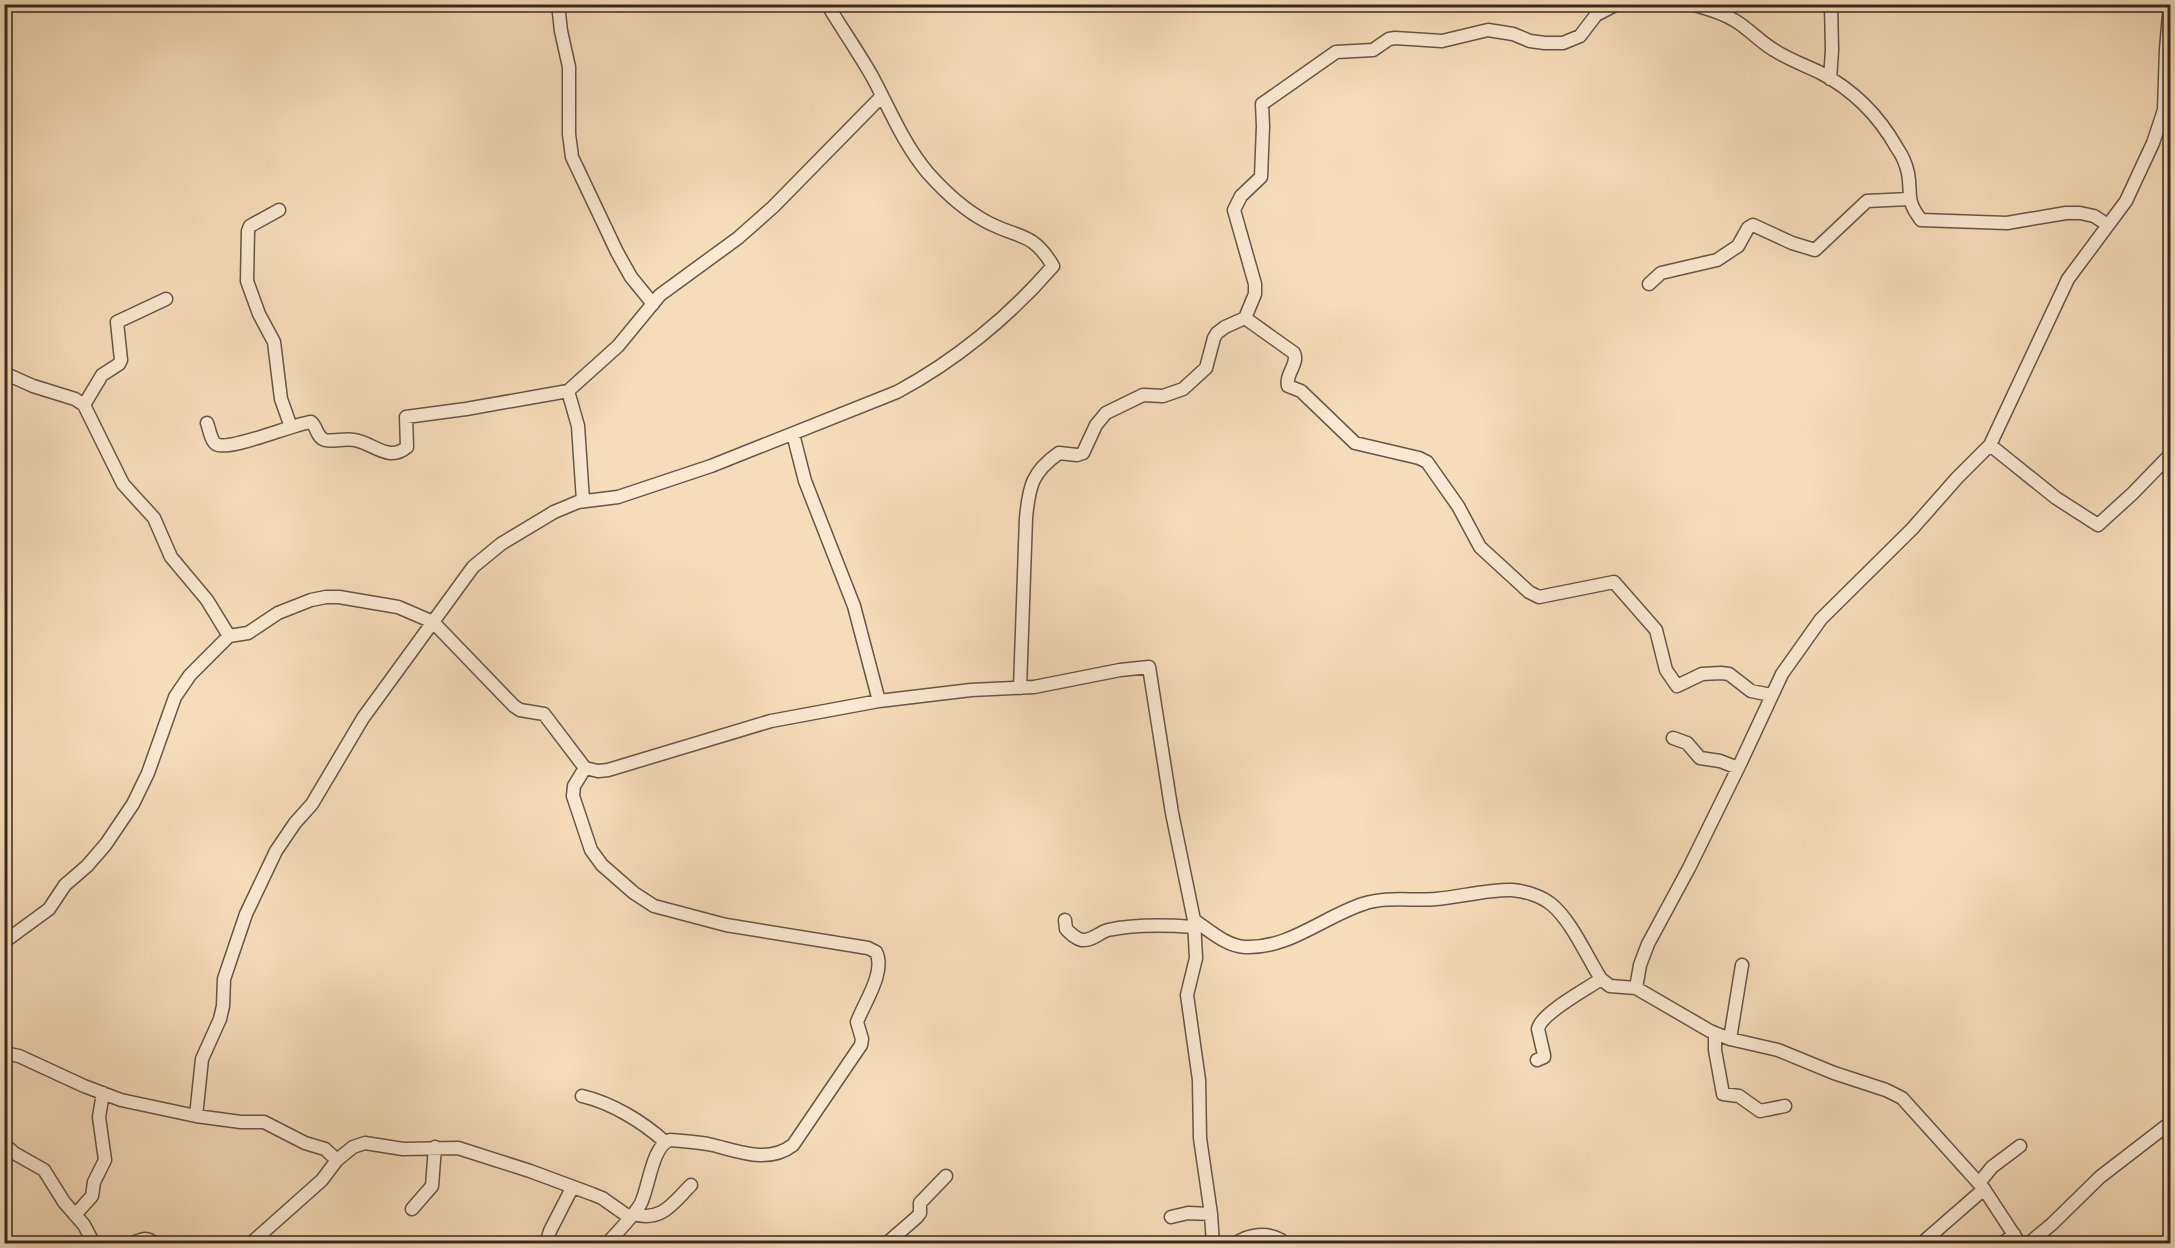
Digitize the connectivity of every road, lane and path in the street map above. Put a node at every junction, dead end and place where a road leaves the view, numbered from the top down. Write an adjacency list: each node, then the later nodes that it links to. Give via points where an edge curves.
1 (558, 4): 15 (street, via 569,67 572,157 617,252)
2 (827, 4): 8 (street)
3 (1617, 4): 16 (street, via 1596,15 1580,36 1563,43 1545,43 1488,30 1442,41 1395,38 1373,50 1336,51 1265,100 1261,108 1261,177 1241,196 1234,210 1256,284)
4 (1691, 4): 7 (street, via 1722,13 1760,42)
5 (1831, 4): 7 (street)
6 (2170, 4): 9 (street)
7 (1830, 79): 10 (street, via 1865,104 1896,145 1908,171)
8 (881, 97): 15 (street, via 773,207); 22 (street, via 928,173 988,223 1030,239 1053,267 1010,311 915,382)
9 (2167, 110): 12 (street, via 2126,201)
10 (1909, 200): 12 (street, via 1922,220 2007,222 2080,213); 13 (street, via 1867,201 1815,250 1753,225 1738,246 1717,260 1661,273)
11 (279, 210): 21 (street, via 250,226 247,281 274,342 281,399)
12 (2108, 225): 23 (street, via 2068,279)
13 (1649, 284)
14 (166, 299): 19 (street, via 117,322 121,360 102,375)
15 (652, 304): 18 (street, via 618,346)
16 (1245, 318): 28 (street, via 1217,333 1206,368 1190,384 1163,396 1143,395 1110,410 1096,425 1083,453 1059,453 1032,480 1026,518); 29 (street, via 1294,353 1296,360 1288,386 1301,391 1353,441 1427,462 1458,506 1480,548 1529,592 1539,597 1614,582 1656,630 1666,670 1677,686 1702,674 1721,673 1729,674 1751,691)
17 (4, 373): 19 (street)
18 (568, 391): 21 (street, via 406,417 407,447 392,453 354,440 325,440 311,422); 25 (street, via 578,426)
19 (84, 405): 27 (street, via 123,484 154,518 171,557 207,600)
20 (207, 423): 21 (street, via 218,445)
21 (291, 427)
22 (793, 434): 25 (street, via 634,493); 30 (street, via 805,481 854,606)
23 (1990, 446): 24 (street, via 2097,525); 29 (street, via 1812,630)
24 (2170, 454)
25 (583, 501): 26 (street, via 554,512 488,554 465,577)
26 (433, 622): 27 (street, via 398,607 326,597 278,613 248,633); 32 (street, via 514,706 544,714); 47 (street, via 363,718 312,804 285,836 253,898 224,979 220,1019 202,1059)
27 (229, 636): 36 (street, via 190,675 175,697 148,773 106,844 65,885 49,909)
28 (1020, 688): 30 (street); 35 (street, via 1149,667)
29 (1771, 695): 33 (street)
30 (879, 701): 32 (street, via 771,721 608,770)
31 (1673, 738): 33 (street, via 1686,743 1700,758)
32 (585, 768): 49 (street, via 574,786 573,796 591,850 621,882 654,906 717,923 868,948 879,958 872,989 857,1022 861,1045 794,1145 765,1155 737,1153 709,1144)
33 (1738, 768): 39 (street, via 1643,955)
34 (1065, 920): 35 (street, via 1066,929 1082,940 1114,929)
35 (1194, 923): 38 (street, via 1233,945 1256,947 1279,944 1374,901 1514,890 1540,898 1558,911); 59 (street, via 1195,966 1187,995)
36 (4, 942)
37 (1742, 965): 41 (street)
38 (1601, 979): 39 (street, via 1610,986); 43 (street, via 1538,1024 1544,1055)
39 (1636, 988): 40 (street)
40 (1715, 1033): 41 (street); 46 (street, via 1723,1094 1739,1096 1760,1111)
41 (1730, 1039): 56 (street, via 1778,1050 1896,1094)
42 (4, 1053): 44 (street)
43 (1537, 1060)
44 (103, 1093): 47 (street); 60 (street, via 99,1118 105,1160 93,1182 92,1196)
45 (582, 1096): 49 (street, via 617,1110)
46 (1785, 1106)
47 (196, 1116): 53 (street, via 264,1122 325,1149)
48 (2170, 1123): 76 (street, via 2100,1177)
49 (665, 1142): 61 (street, via 641,1204)
50 (4, 1144): 60 (street, via 44,1170)
51 (2020, 1146): 56 (street, via 1992,1167)
52 (435, 1147): 53 (street, via 403,1149 360,1143); 57 (street, via 466,1150); 58 (street, via 432,1186)
53 (337, 1160): 68 (street, via 322,1180)
54 (946, 1176): 71 (street, via 920,1203 917,1217)
55 (691, 1185): 61 (street, via 663,1213)
56 (1981, 1186): 63 (street); 74 (street)
57 (572, 1188): 61 (street, via 602,1198); 69 (street)
58 (412, 1209)
59 (1211, 1214): 62 (street); 72 (street)
60 (75, 1215): 65 (street)
61 (631, 1216): 70 (street)
62 (1171, 1217)
63 (2017, 1239): 75 (street)
64 (1281, 1240): 73 (street, via 1266,1235 1248,1236)
65 (94, 1244)
66 (131, 1244): 67 (street, via 144,1238)
67 (155, 1244)
68 (250, 1244)
69 (546, 1244)
70 (607, 1244)
71 (886, 1244)
72 (1213, 1244)
73 (1235, 1244)
74 (1921, 1244)
75 (2002, 1244)
76 (2028, 1244)

